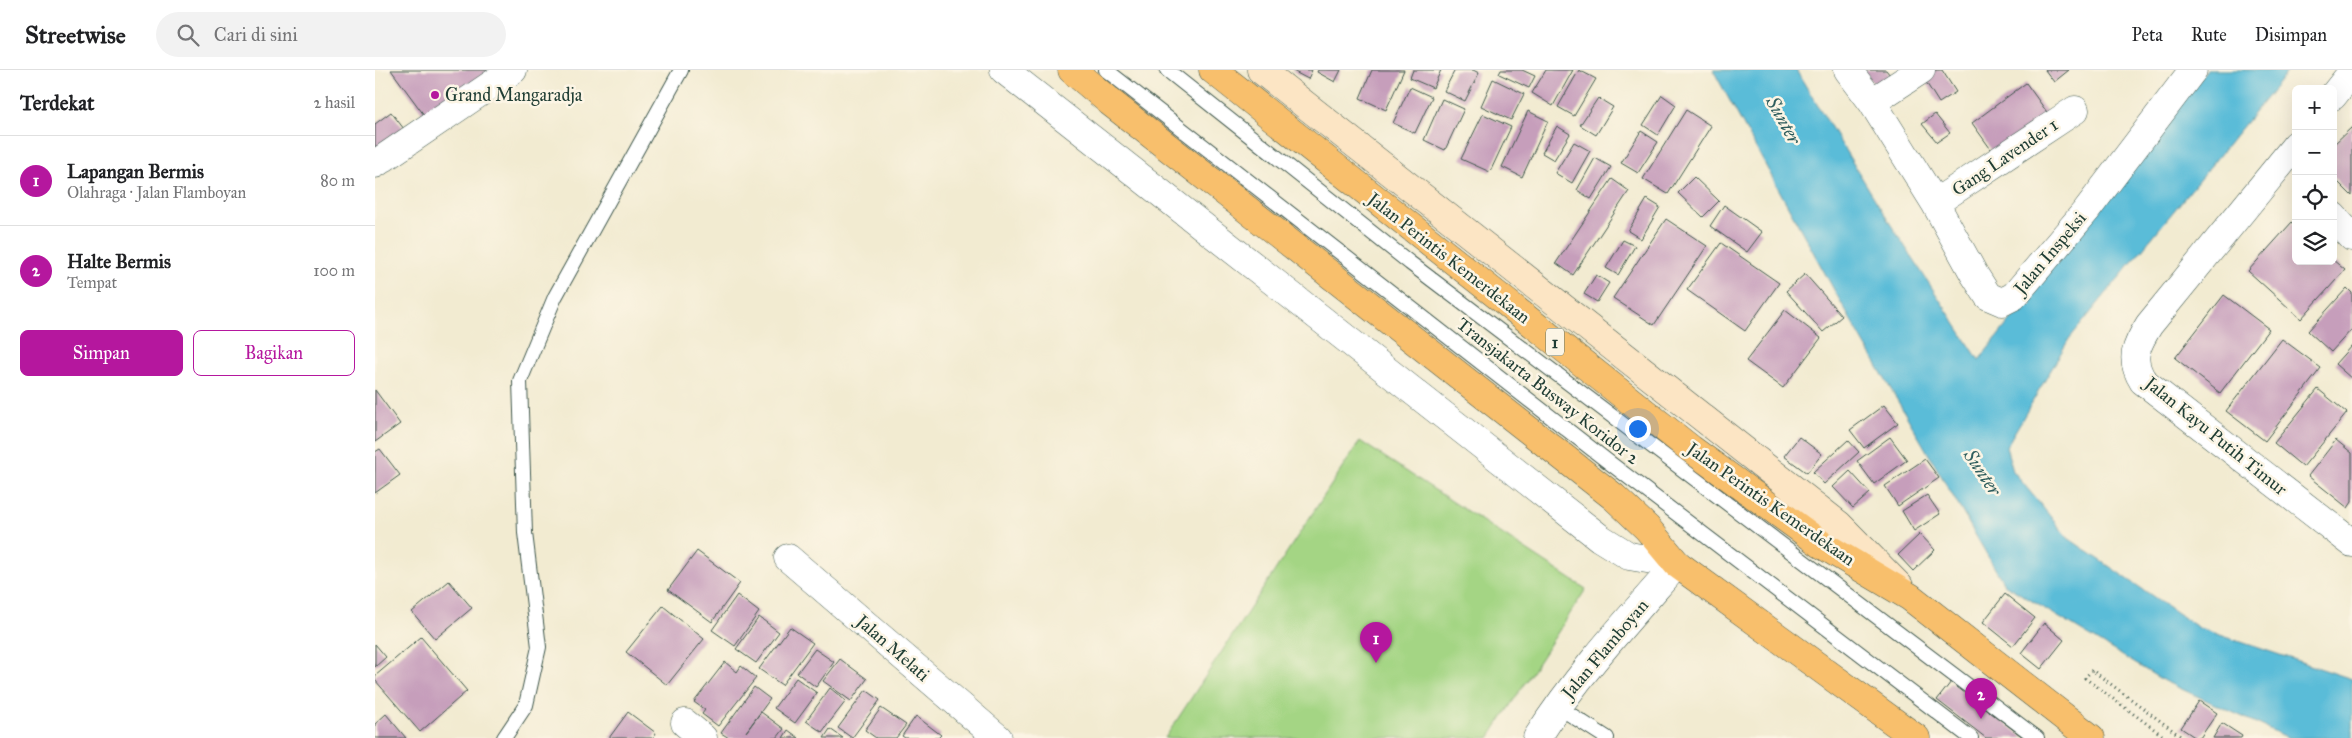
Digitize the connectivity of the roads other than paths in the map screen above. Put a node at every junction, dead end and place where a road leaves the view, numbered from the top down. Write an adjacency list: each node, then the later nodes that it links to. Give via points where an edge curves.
1 (513, 70): 17 (street)
2 (681, 70): 27 (lane, via 555,297 521,381 525,533 539,647 526,705)
3 (1004, 70): 23 (street, via 1600,538 1629,556)
4 (1072, 70): 23 (highway, via 1614,497 1647,528)
5 (1106, 70): 32 (lane, Transjakarta Busway Koridor 2, via 1606,460)
6 (1167, 70): 33 (lane, Transjakarta Busway Koridor 2, via 1410,263)
7 (1213, 70): 24 (highway, Jalan Perintis Kemerdekaan / 1, via 1691,449 1821,544)
8 (1261, 70): 24 (main road, Jalan Perintis Kemerdekaan, via 1839,525)
9 (1848, 70): 14 (street, Jalan Inspeksi)
10 (1921, 70): 14 (street)
11 (2193, 70): 18 (street, Jalan Inspeksi, via 2086,211 2008,301 1989,296)
12 (2352, 72): 13 (street)
13 (2337, 91)
14 (1872, 102): 18 (street, Jalan Inspeksi)
15 (2075, 110): 18 (street, Gang Lavender 1)
16 (2291, 161): 21 (street, Jalan Kayu Putih Timur, via 2149,325 2135,355 2135,368 2143,381)
17 (375, 164)
18 (1935, 203)
19 (2337, 220): 20 (street)
20 (2352, 236)
21 (2352, 543)
22 (788, 558): 28 (street, Jalan Melati)
23 (1677, 564): 25 (street, Jalan Flamboyan); 26 (highway)
24 (1910, 597): 34 (highway, Jalan Perintis Kemerdekaan / 1)
25 (1557, 706): 29 (street, Jalan Flamboyan); 30 (lane)
26 (1900, 730): 31 (highway)
27 (504, 738)
28 (998, 738)
29 (1537, 738)
30 (1607, 738)
31 (1916, 738)
32 (1971, 738)
33 (2037, 738)
34 (2091, 738)

